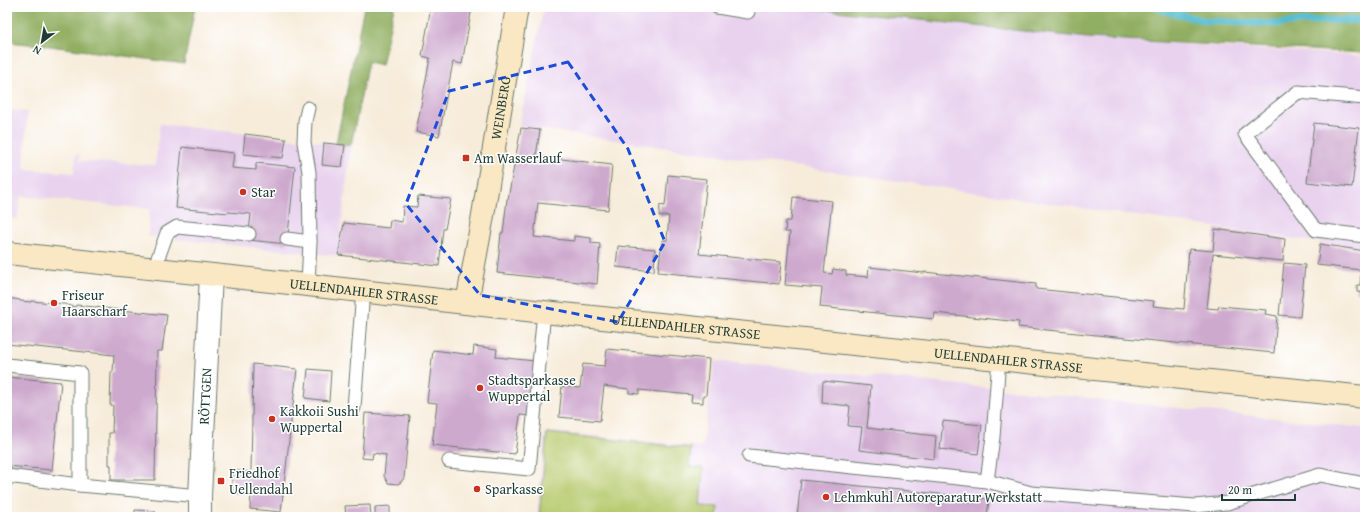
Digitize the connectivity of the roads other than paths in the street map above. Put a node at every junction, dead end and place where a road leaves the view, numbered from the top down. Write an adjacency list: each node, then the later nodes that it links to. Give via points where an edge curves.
1 (517, 7): 15 (main road, WEINBERG)
2 (717, 7): 3 (lane)
3 (748, 12)
4 (1365, 98): 7 (lane, via 1298,92 1245,134 1316,230)
5 (308, 108): 9 (lane, via 304,142 309,172)
6 (249, 234): 11 (lane, via 177,227 167,233)
7 (1365, 236)
8 (287, 239): 9 (lane)
9 (310, 242): 13 (lane)
10 (7, 253): 11 (main road, UELLENDAHLER STRASSE)
11 (154, 269): 12 (main road, UELLENDAHLER STRASSE)
12 (211, 275): 13 (main road, UELLENDAHLER STRASSE); 27 (street, RÖTTGEN)
13 (308, 285): 14 (main road, UELLENDAHLER STRASSE)
14 (363, 291): 15 (main road, UELLENDAHLER STRASSE); 20 (lane)
15 (467, 303): 16 (main road, UELLENDAHLER STRASSE)
16 (544, 312): 17 (main road, UELLENDAHLER STRASSE); 22 (lane, via 529,469)
17 (999, 359): 19 (main road, UELLENDAHLER STRASSE); 24 (lane, via 995,424)
18 (7, 366): 25 (lane, via 80,373)
19 (1365, 397)
20 (354, 408)
21 (749, 456): 24 (lane)
22 (449, 461)
23 (7, 476): 25 (lane)
24 (987, 482): 28 (lane, via 1031,493)
25 (80, 484): 27 (lane)
26 (1365, 484): 28 (lane, via 1320,475 1227,504)
27 (200, 506)
28 (1195, 506): 29 (lane)
29 (1203, 517)

